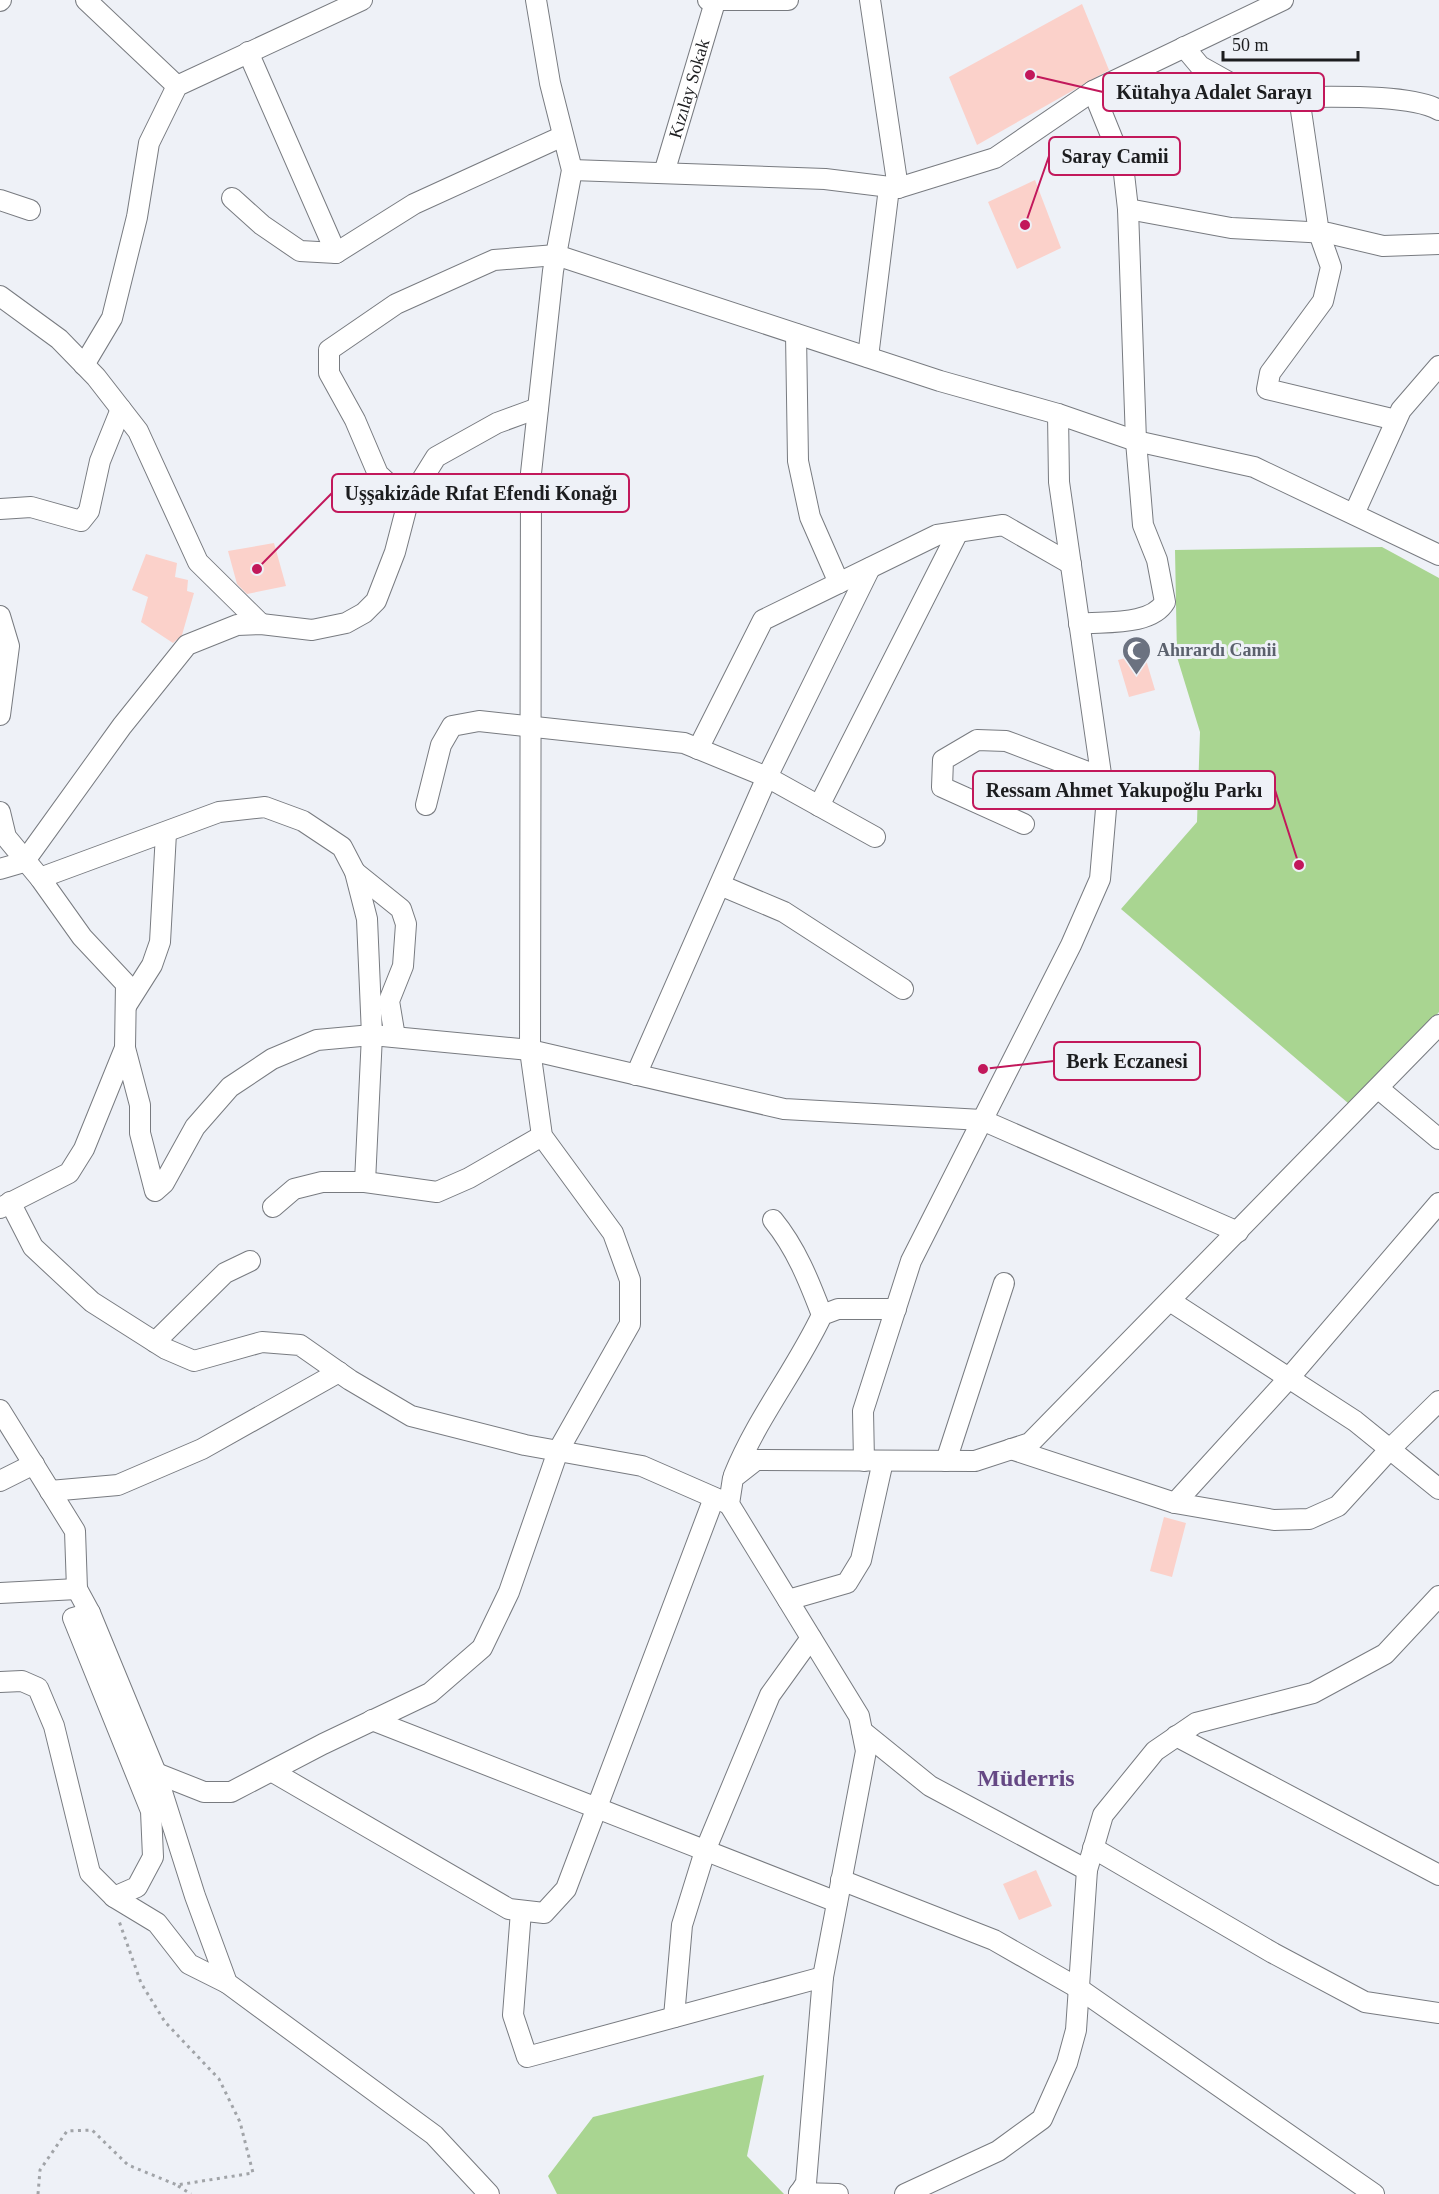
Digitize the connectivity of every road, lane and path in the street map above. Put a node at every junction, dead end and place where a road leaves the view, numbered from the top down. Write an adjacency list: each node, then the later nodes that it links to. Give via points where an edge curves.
1 (362, 0): 9 (street)
2 (536, 0): 14 (street)
3 (788, 0): 6 (street)
4 (870, 0): 17 (street)
5 (1282, 0): 8 (street)
6 (713, 1): 16 (street, Kızılay Sokak)
7 (91, 2): 10 (street)
8 (1184, 47): 11 (street); 12 (street, via 1200,66 1234,85)
9 (248, 52): 10 (street); 24 (street)
10 (177, 86): 29 (street, via 149,143 137,216 112,318)
11 (1093, 91): 17 (street, via 995,158); 20 (street, via 1123,165)
12 (1299, 97): 13 (street, via 1373,98 1430,105); 22 (street)
13 (1439, 110)
14 (563, 136): 15 (street); 24 (street, via 414,204)
15 (572, 170): 16 (street); 25 (street)
16 (664, 173): 17 (street, via 825,178)
17 (893, 188): 28 (street)
18 (232, 198): 24 (street, via 300,251)
19 (0, 200): 21 (street)
20 (1128, 209): 22 (street, via 1231,228); 35 (street)
21 (30, 210)
22 (1319, 233): 23 (street, via 1383,246); 34 (street, via 1330,267 1323,301 1270,373 1267,389)
23 (1439, 244)
24 (336, 253)
25 (556, 255): 27 (street); 31 (street); 36 (street, via 494,260 396,304 329,350 329,373 378,474)
26 (0, 296): 29 (street, via 59,339)
27 (796, 334): 28 (street); 43 (street, via 798,461 810,517)
28 (868, 357): 33 (street)
29 (84, 365): 32 (street)
30 (1439, 366): 34 (street)
31 (538, 408): 36 (street, via 497,423 436,458); 48 (street, via 531,473)
32 (121, 409): 37 (street, via 100,461 89,511 81,520 31,507); 45 (street, via 138,430 198,562)
33 (1058, 414): 35 (street); 41 (street, via 1059,482)
34 (1396, 420): 38 (street)
35 (1136, 441): 38 (street, via 1254,467); 46 (street, via 1143,525 1157,560 1165,602 1159,611 1145,617)
36 (408, 502): 45 (street, via 395,552 376,601 364,613 346,623 312,630)
37 (0, 509)
38 (1354, 514): 40 (street)
39 (958, 532): 41 (street, via 1003,525); 42 (street, via 937,535); 53 (street)
40 (1439, 555)
41 (1071, 564): 46 (street)
42 (870, 568): 43 (street); 50 (street)
43 (839, 583): 49 (street, via 763,620)
44 (0, 616): 47 (street, via 9,646)
45 (261, 624): 58 (street, via 237,625 188,645 122,726)
46 (1079, 624): 51 (street)
47 (0, 715)
48 (532, 729): 49 (street, via 684,743); 52 (street, via 479,721 452,726 441,745); 69 (street)
49 (698, 749): 50 (street)
50 (767, 777): 53 (street); 62 (street)
51 (1101, 777): 55 (street, via 1006,741 977,740 944,760 942,787); 72 (street, via 1106,809 1100,879)
52 (426, 806)
53 (819, 806): 57 (street)
54 (0, 812): 58 (street, via 6,837)
55 (1024, 824)
56 (166, 833): 60 (street, via 219,812 265,807 303,821 342,847); 61 (street); 64 (street, via 160,942 152,965)
57 (875, 837)
58 (24, 862): 59 (street); 61 (street)
59 (0, 869)
60 (355, 872): 66 (street, via 367,918); 67 (street, via 401,909 406,924 403,966 389,1001)
61 (40, 878): 64 (street, via 82,937 126,984)
62 (720, 885): 63 (street, via 784,912); 70 (street)
63 (903, 989)
64 (126, 1006): 68 (street)
65 (1439, 1025): 71 (street)
66 (372, 1035): 67 (street); 68 (street, via 317,1040 272,1059 230,1087 195,1127 164,1183 155,1191); 75 (street)
67 (396, 1037): 69 (street)
68 (125, 1048): 77 (street, via 84,1149 69,1173)
69 (530, 1050): 70 (street); 73 (street)
70 (636, 1076): 72 (street, via 784,1109)
71 (1379, 1089): 74 (street); 80 (street)
72 (982, 1120): 80 (street); 84 (street, via 911,1261)
73 (542, 1136): 75 (street, via 437,1192); 93 (street, via 613,1233 630,1280 630,1324)
74 (1439, 1139)
75 (365, 1182): 78 (street, via 322,1182 294,1189)
76 (1439, 1203): 88 (street)
77 (5, 1205): 86 (street, via 33,1247 92,1302)
78 (273, 1207)
79 (773, 1220): 85 (street, via 808,1278)
80 (1238, 1232): 83 (street)
81 (250, 1261): 86 (street, via 225,1273)
82 (1004, 1283): 95 (street)
83 (1170, 1301): 88 (street); 91 (street, via 1030,1443)
84 (896, 1309): 85 (street, via 838,1309); 94 (street, via 864,1411)
85 (822, 1315): 97 (street, via 804,1353 748,1441)
86 (155, 1342): 87 (street, via 194,1361 262,1342 300,1345)
87 (339, 1372): 93 (street, via 411,1416); 100 (street, via 202,1449 118,1485)
88 (1289, 1378): 92 (street); 102 (street)
89 (1439, 1401): 92 (street)
90 (0, 1410): 96 (street)
91 (1011, 1449): 95 (street, via 975,1461); 102 (street)
92 (1390, 1449): 99 (street); 102 (street, via 1338,1506 1309,1519 1274,1520)
93 (558, 1451): 101 (street, via 642,1466); 110 (street, via 509,1592 482,1648 430,1694)
94 (873, 1461): 95 (street); 97 (street, via 756,1460); 106 (street, via 861,1560 847,1583)
95 (946, 1461)
96 (34, 1464): 98 (street); 100 (street)
97 (733, 1478): 101 (street)
98 (0, 1481)
99 (1439, 1489)
100 (50, 1491): 103 (street, via 75,1531)
101 (722, 1501): 106 (street); 115 (street)
102 (1175, 1503)
103 (77, 1589): 104 (street); 107 (street)
104 (0, 1593)
105 (1439, 1596): 112 (street, via 1385,1654 1313,1693 1196,1723)
106 (788, 1600): 108 (street)
107 (90, 1613): 114 (street); 121 (street, via 73,1618 151,1811 153,1857 137,1887)
108 (811, 1638): 111 (street, via 859,1716); 117 (street, via 771,1695)
109 (0, 1682): 121 (street, via 22,1681 38,1688 54,1726 90,1873)
110 (372, 1720): 113 (street); 115 (street)
111 (862, 1731): 118 (street, via 930,1786); 120 (street, via 866,1751)
112 (1176, 1737): 116 (street, via 1155,1751 1103,1815); 119 (street)
113 (273, 1772): 114 (street, via 231,1792 204,1792); 123 (street, via 509,1909)
114 (156, 1773): 125 (street)
115 (597, 1808): 117 (street); 123 (street, via 566,1889 544,1913)
116 (1093, 1848): 118 (street); 127 (street, via 1365,2002)
117 (705, 1851): 122 (street); 128 (street, via 682,1924)
118 (1087, 1870): 126 (street)
119 (1439, 1875)
120 (841, 1880): 122 (street); 126 (street, via 994,1940)
121 (114, 1897): 125 (street, via 157,1923 189,1964); 129 (path, via 123,1937 141,1983 165,2022 219,2079 240,2122 253,2173)
122 (837, 1902): 124 (street)
123 (521, 1911): 128 (street, via 513,2015 527,2057)
124 (823, 1977): 128 (street); 133 (street, via 806,2183)
125 (227, 1983): 132 (street, via 434,2135)
126 (1078, 1988): 135 (street, via 1076,2030 1067,2063 1042,2119 998,2151); 136 (street)
127 (1439, 2013)
128 (674, 2017)
129 (177, 2185): 130 (path, via 128,2165 92,2130 67,2131 40,2170); 131 (path)
130 (38, 2194)
131 (191, 2194)
132 (489, 2194)
133 (799, 2194): 134 (street)
134 (838, 2194)
135 (905, 2194)
136 (1374, 2194)

